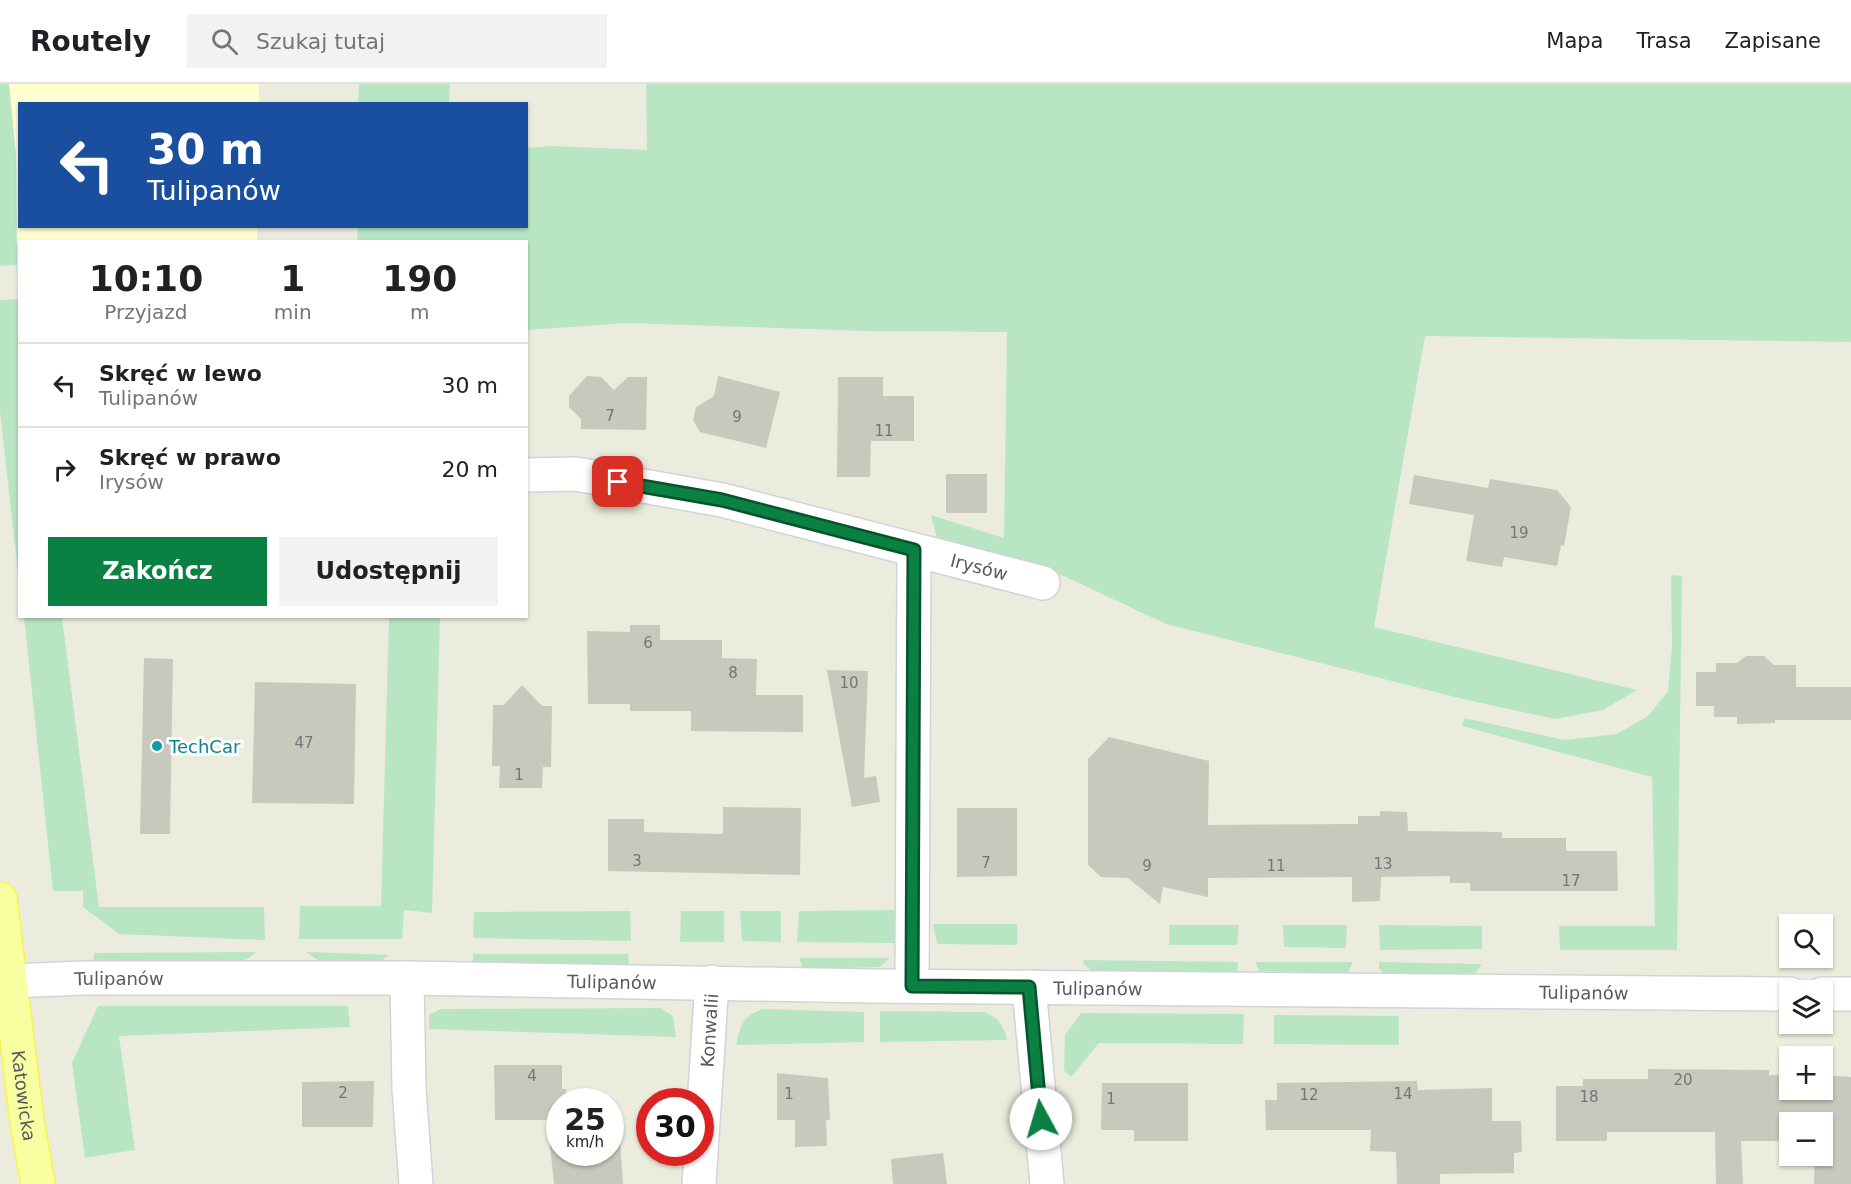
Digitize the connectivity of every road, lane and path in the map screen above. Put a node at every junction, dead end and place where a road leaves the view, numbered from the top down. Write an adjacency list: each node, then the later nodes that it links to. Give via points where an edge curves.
1 (528, 476): 2 (street, Irysów, via 576,474 722,500)
2 (914, 550): 3 (street, Irysów); 8 (street)
3 (1043, 583)
4 (0, 899): 6 (main road, Katowicka)
5 (407, 978): 6 (street, Tulipanów); 7 (street, Tulipanów); 14 (street)
6 (9, 981): 13 (main road, Katowicka)
7 (712, 982): 8 (street, Tulipanów); 15 (street, Konwalii)
8 (912, 986): 9 (street, Tulipanów)
9 (1029, 987): 10 (street, Tulipanów); 16 (street)
10 (1779, 994)
11 (1833, 994): 12 (street)
12 (1851, 994)
13 (38, 1184)
14 (416, 1184)
15 (699, 1184)
16 (1047, 1184)

